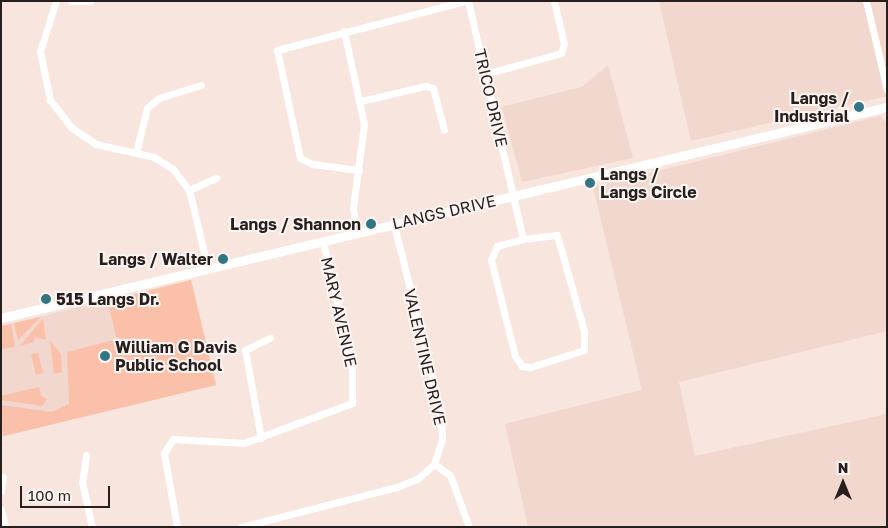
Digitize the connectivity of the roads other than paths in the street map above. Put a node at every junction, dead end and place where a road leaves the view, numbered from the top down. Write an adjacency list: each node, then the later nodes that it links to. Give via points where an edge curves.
1 (56, 1): 14 (street, via 40,51 50,100 80,134 105,148)
2 (71, 1): 3 (street)
3 (90, 1)
4 (467, 1): 7 (street); 8 (street, TRICO DRIVE)
5 (554, 1): 8 (street, via 564,44 561,53)
6 (866, 1): 10 (street)
7 (344, 31): 11 (street); 15 (street, via 281,46 276,55 300,158 312,164)
8 (485, 74): 18 (street, TRICO DRIVE)
9 (201, 85): 14 (street, via 159,98 147,108)
10 (887, 90)
11 (361, 101): 13 (street, via 425,86 433,88); 15 (street, via 364,135)
12 (887, 107): 18 (street, LANGS DRIVE)
13 (444, 130)
14 (136, 153): 17 (street, via 164,162)
15 (359, 170): 20 (street, via 353,208)
16 (216, 178): 17 (street)
17 (189, 190): 23 (street)
18 (514, 196): 19 (street, LANGS DRIVE); 21 (street, TRICO DRIVE)
19 (394, 224): 20 (street, LANGS DRIVE); 28 (street, VALENTINE DRIVE, via 441,413 442,440)
20 (357, 234): 22 (street, LANGS DRIVE)
21 (524, 238): 21 (street, via 497,246 491,260 515,356 522,366 531,367 578,354 586,342 557,236)
22 (323, 242): 23 (street, LANGS DRIVE); 26 (street, MARY AVENUE, via 352,365 352,403)
23 (208, 269): 24 (street, LANGS DRIVE)
24 (1, 318)
25 (270, 338): 26 (street, via 246,350)
26 (261, 438): 35 (street, MARY AVENUE, via 228,444 179,438 167,444 164,453)
27 (86, 455): 34 (street, via 82,482)
28 (434, 464): 32 (street, via 416,479 397,487); 37 (street, via 453,480)
29 (3, 477): 30 (street)
30 (1, 491)
31 (1, 509): 33 (street)
32 (261, 524): 36 (street)
33 (6, 527)
34 (92, 527)
35 (177, 527)
36 (240, 527)
37 (469, 527)

